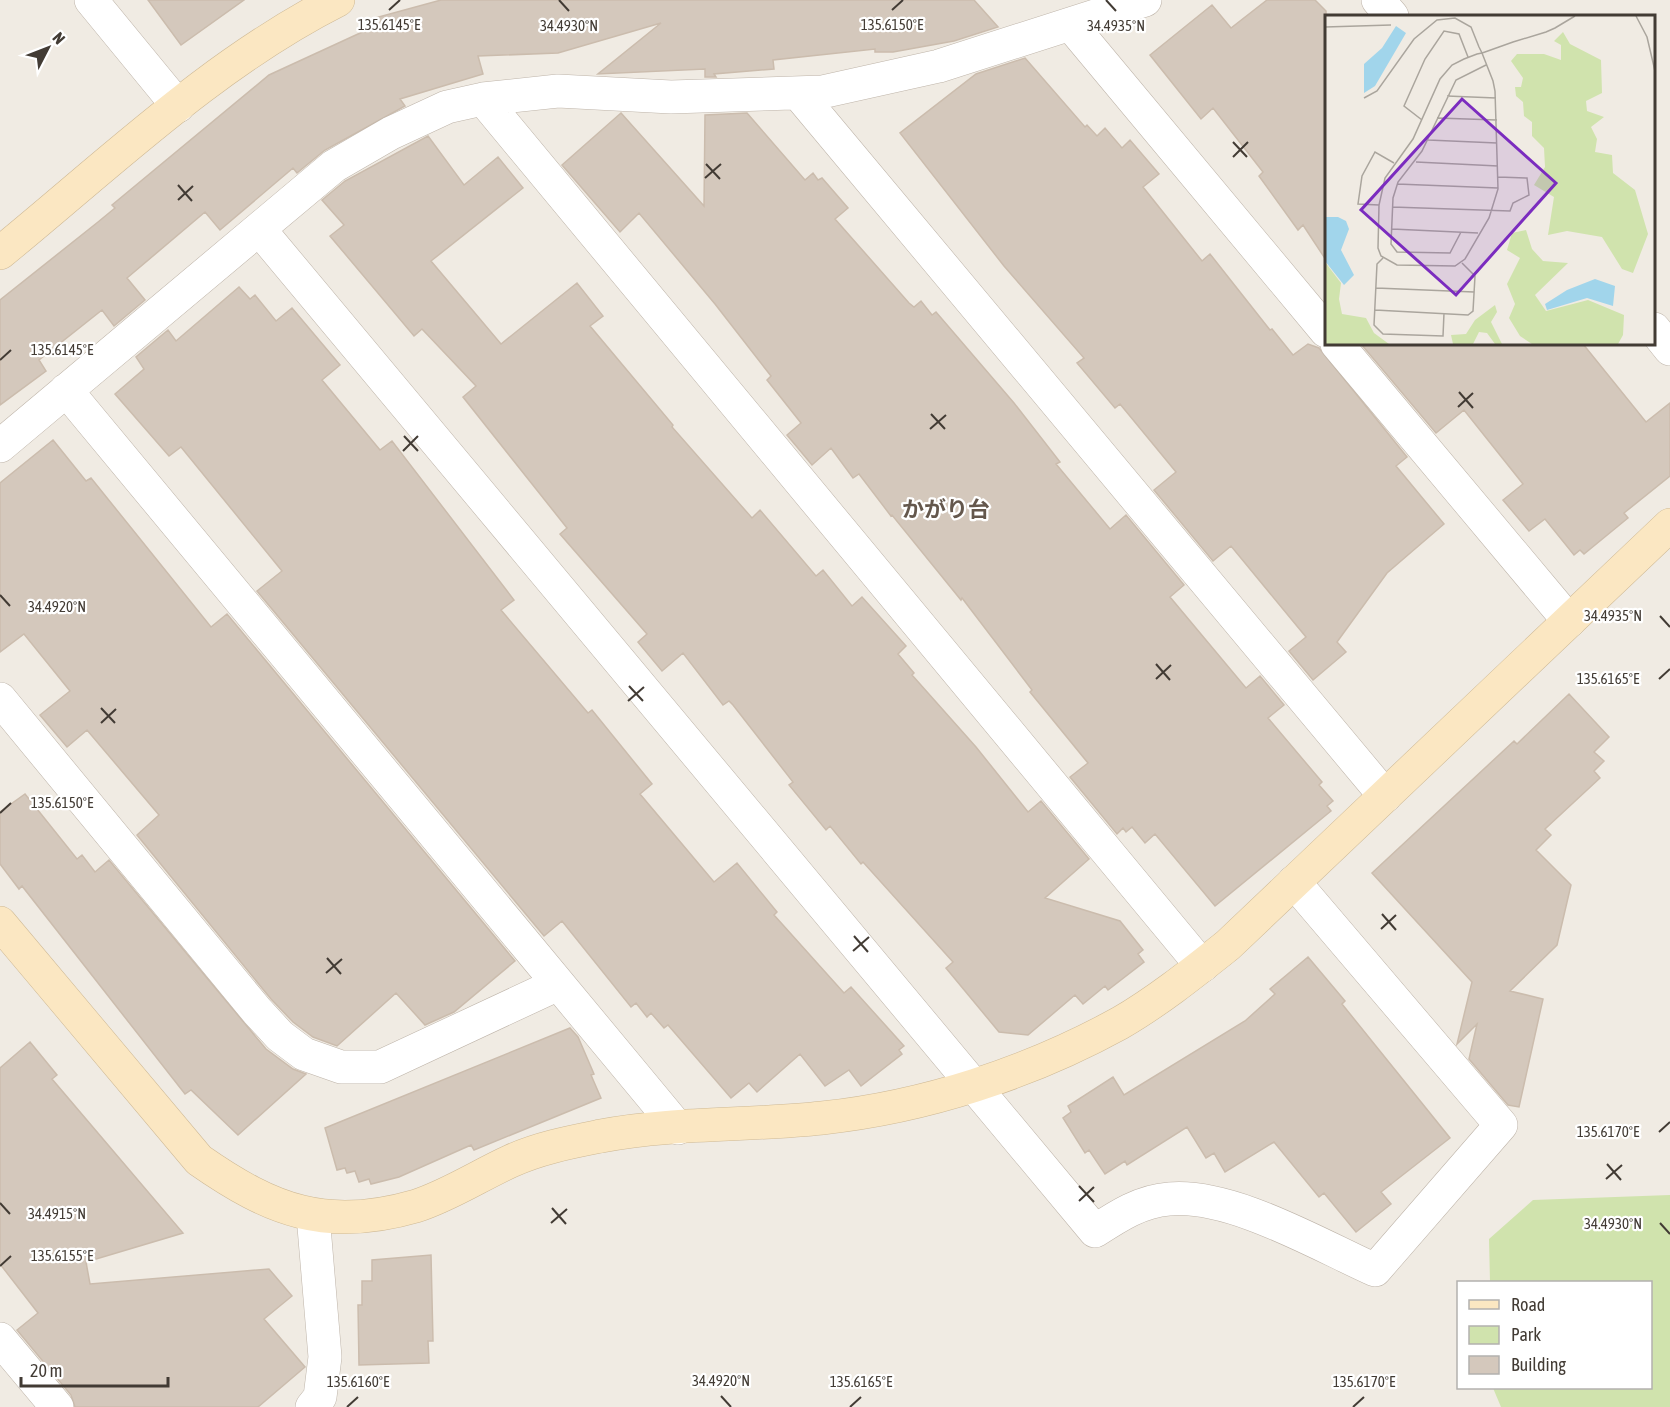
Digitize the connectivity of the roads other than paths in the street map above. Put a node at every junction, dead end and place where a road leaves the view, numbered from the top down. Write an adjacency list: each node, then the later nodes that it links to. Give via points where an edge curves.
1 (91, 0): 9 (street)
2 (338, 0): 9 (street, via 246,54)
3 (1146, 0): 6 (street)
4 (1378, 0): 5 (street)
5 (1391, 15)
6 (1071, 25): 7 (street, via 939,66 822,92); 12 (street)
7 (798, 93): 8 (street, via 671,97 558,91); 21 (street)
8 (483, 99): 10 (street, via 447,107 334,166); 24 (street)
9 (178, 106): 11 (street)
10 (259, 229): 16 (street); 26 (street)
11 (0, 253)
12 (1325, 330)
13 (1655, 331): 15 (street)
14 (1338, 345): 19 (street)
15 (1670, 349)
16 (66, 390): 17 (street); 25 (street)
17 (0, 446)
18 (1670, 525): 19 (street)
19 (1569, 621): 21 (street)
20 (0, 699): 25 (street, via 257,1011 304,1054 341,1067 380,1067)
21 (1385, 796): 22 (street)
22 (1294, 882): 24 (street); 26 (street, via 1501,1125 1375,1270 1246,1212 1191,1199 1168,1198 1127,1210 1095,1231)
23 (0, 923): 28 (street, via 199,1160 237,1186 275,1204)
24 (1202, 966): 26 (street, via 1122,1021 1019,1070)
25 (558, 984): 27 (street)
26 (973, 1085): 27 (street, via 880,1110 820,1119)
27 (678, 1128): 28 (street, via 604,1135 557,1145 514,1160 418,1205 371,1216)
28 (313, 1215): 31 (street, via 325,1357 320,1397)
29 (0, 1339): 30 (street)
30 (57, 1407)
31 (312, 1407)

